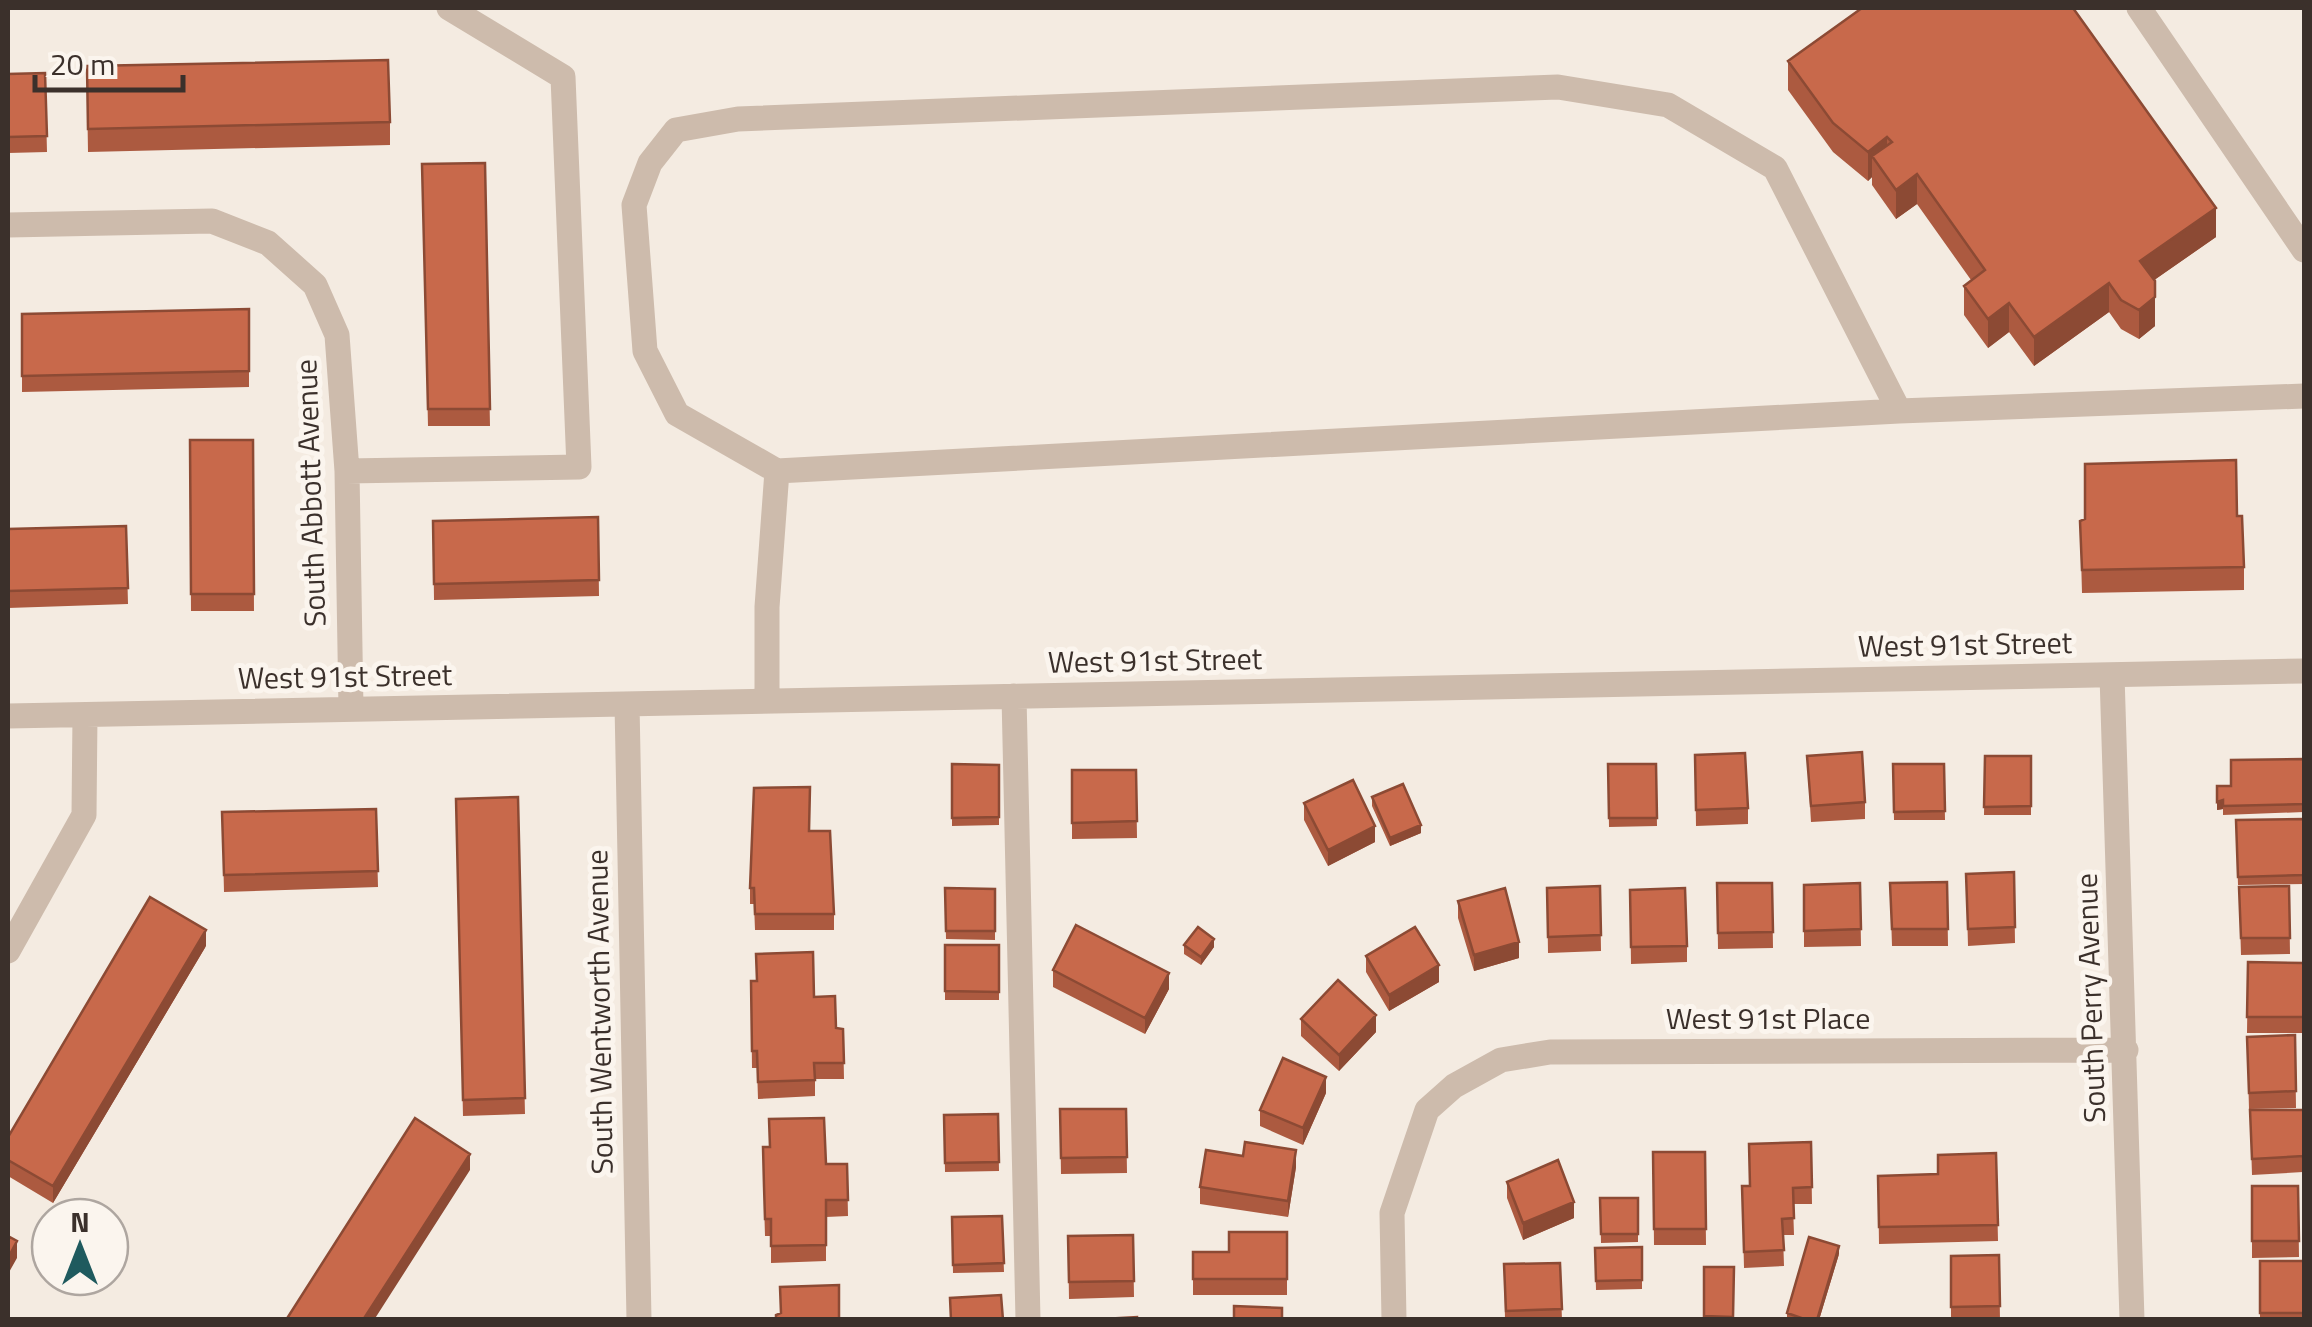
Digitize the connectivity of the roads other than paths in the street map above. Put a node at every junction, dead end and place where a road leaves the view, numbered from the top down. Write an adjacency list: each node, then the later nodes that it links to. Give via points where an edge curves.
1 (449, 8): 7 (street, via 563,78 578,466)
2 (2139, 8): 4 (street)
3 (8, 224): 7 (street, South Abbott Avenue, via 212,221 268,243 315,285 338,335)
4 (2304, 250)
5 (2304, 396): 6 (street)
6 (1899, 411): 8 (street); 8 (street, via 1775,168 1668,104 1558,87 738,119 676,130 650,164 634,205 645,351 678,414)
7 (347, 472): 14 (street, South Abbott Avenue)
8 (777, 472): 12 (street)
9 (2304, 671): 10 (street, West 91st Street)
10 (2112, 674): 11 (street, West 91st Street); 18 (street, South Perry Avenue)
11 (1014, 696): 12 (street, West 91st Street); 20 (street)
12 (767, 701): 13 (street, West 91st Street)
13 (627, 704): 14 (street, West 91st Street); 19 (street, South Wentworth Avenue)
14 (351, 709): 15 (street, West 91st Street)
15 (85, 715): 16 (street, West 91st Street); 17 (street, via 84,816)
16 (8, 716)
17 (8, 951)
18 (2126, 1050): 21 (street, West 91st Place, via 1550,1052 1501,1060 1427,1110 1392,1212); 22 (street, South Perry Avenue)
19 (638, 1320)
20 (1028, 1320)
21 (1394, 1320)
22 (2132, 1320)

